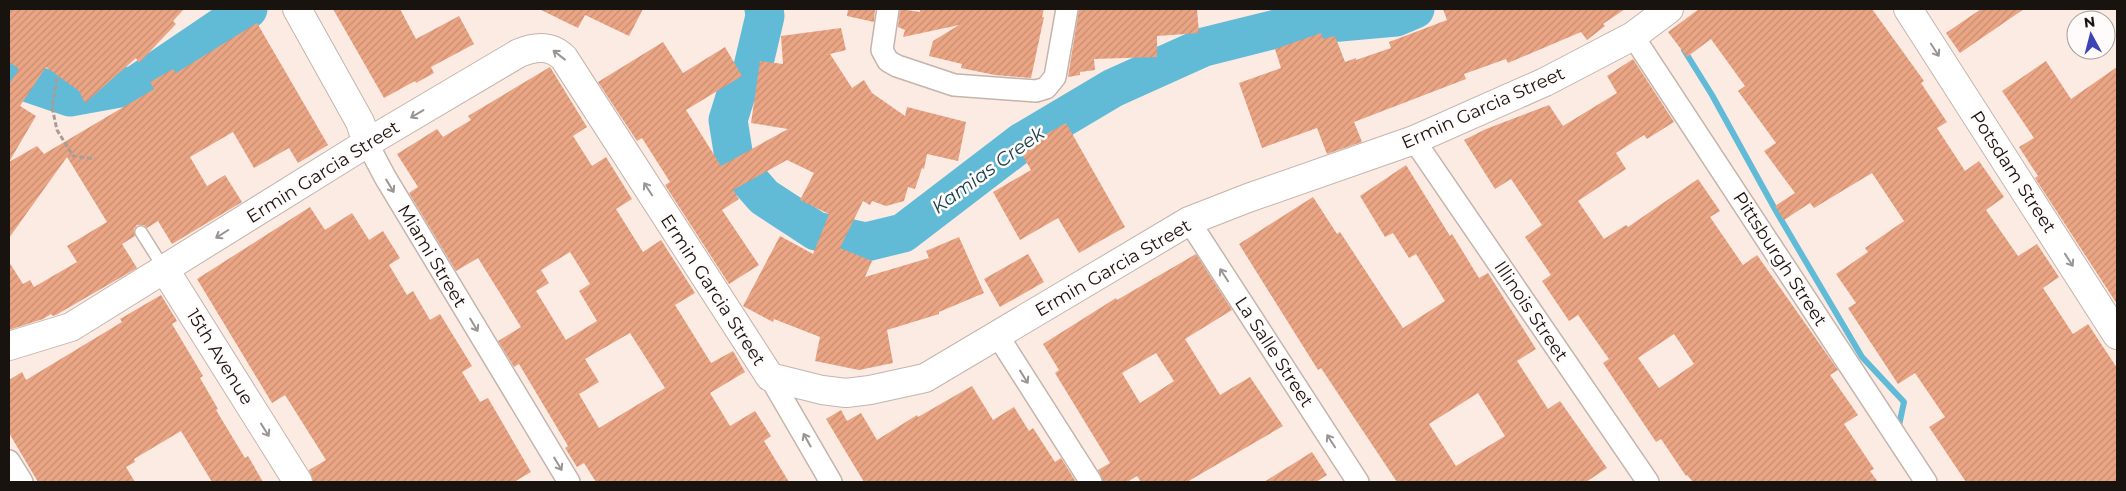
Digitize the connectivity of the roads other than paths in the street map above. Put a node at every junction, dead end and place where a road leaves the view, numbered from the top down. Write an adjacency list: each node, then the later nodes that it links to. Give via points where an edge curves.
1 (888, 9): 2 (street, via 882,50 888,61 897,66 954,86 1036,91 1046,88 1055,78)
2 (1067, 9)
3 (1669, 9): 6 (street, Ermin Garcia Street)
4 (1908, 9): 12 (street, Potsdam Street, one-way to 12)
5 (302, 16): 8 (street, Miami Street, via 360,122)
6 (1633, 36): 7 (street, Ermin Garcia Street, via 1545,82); 24 (street, Pittsburgh Street)
7 (1414, 140): 9 (street, Ermin Garcia Street); 23 (street, Illinois Street)
8 (368, 143): 11 (street, Ermin Garcia Street, one-way to 11); 15 (street, Ermin Garcia Street, one-way to 8, via 557,51 532,47 519,52); 19 (street, Miami Street, one-way to 19, via 385,177)
9 (1189, 221): 13 (street, Ermin Garcia Street); 22 (street, La Salle Street, one-way to 9)
10 (141, 232): 11 (lane, 15th Avenue)
11 (165, 270): 14 (street, Ermin Garcia Street, via 71,327); 18 (street, 15th Avenue, one-way to 18)
12 (2117, 335)
13 (998, 336): 15 (street, Ermin Garcia Street, via 925,378 870,390 838,392); 21 (street, one-way to 21)
14 (9, 346)
15 (770, 377): 20 (street, one-way to 15)
16 (9, 461): 17 (street)
17 (22, 482)
18 (298, 482)
19 (569, 482)
20 (831, 482)
21 (1091, 482)
22 (1358, 482)
23 (1648, 482)
24 (1926, 482)

